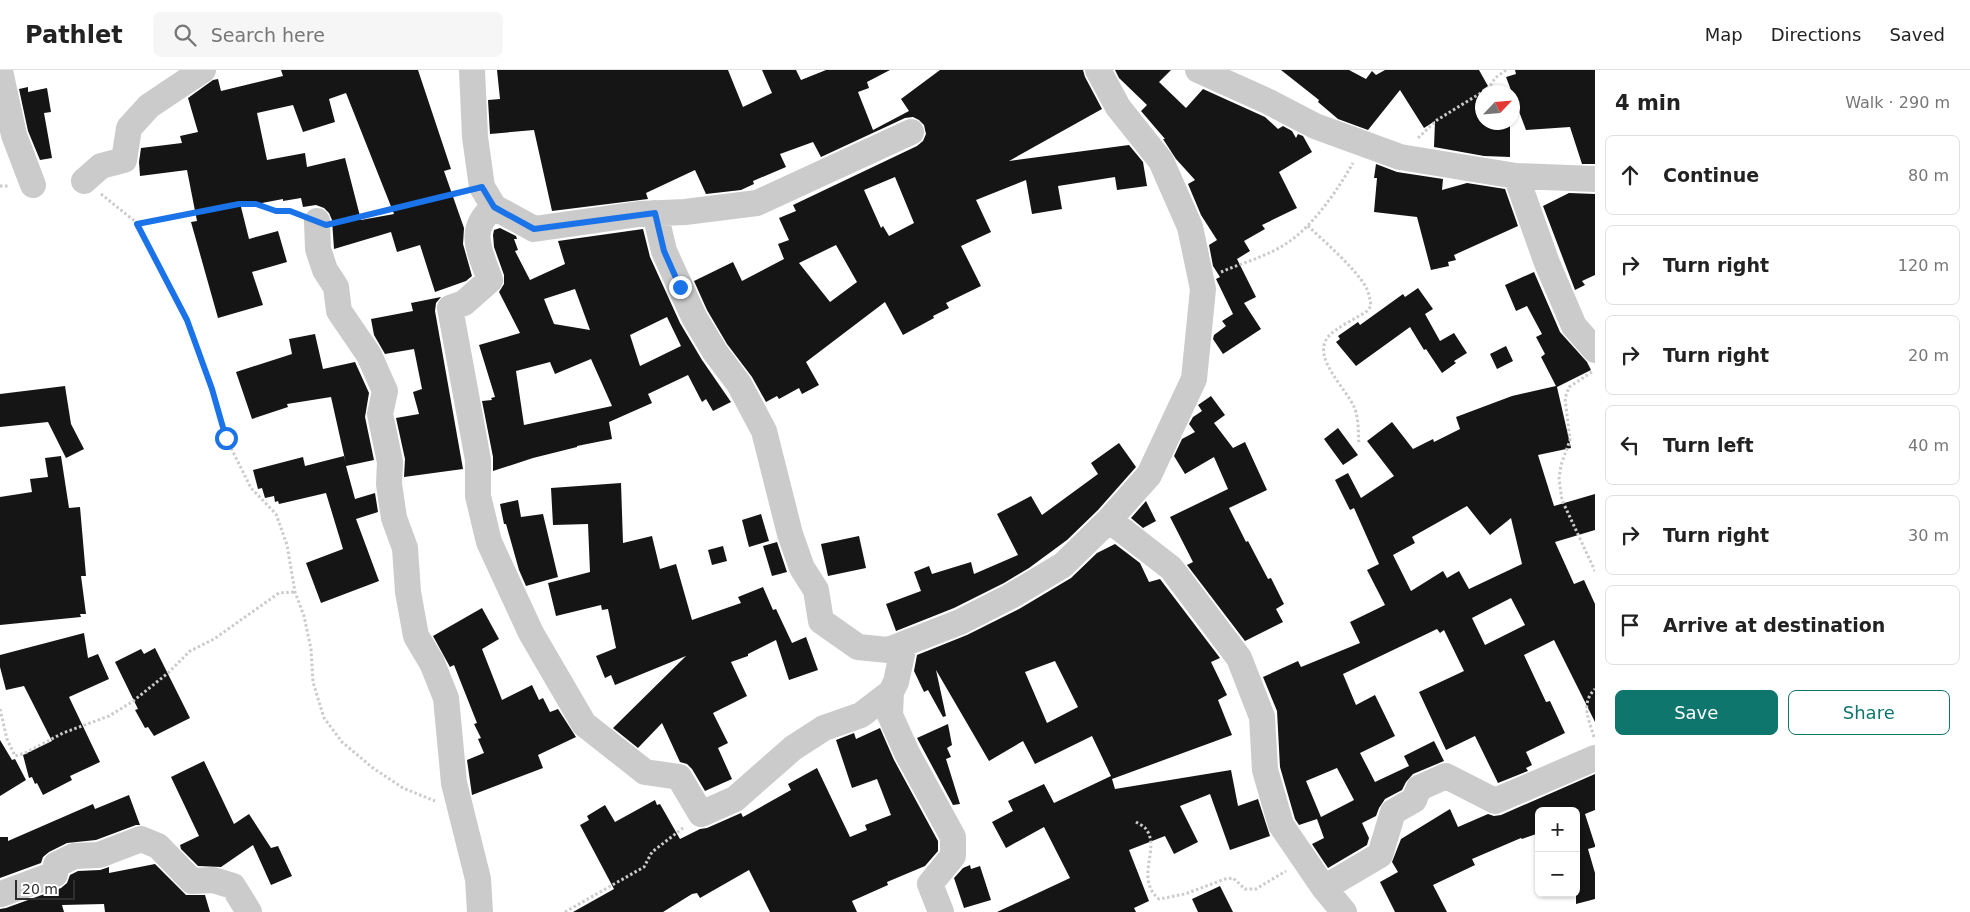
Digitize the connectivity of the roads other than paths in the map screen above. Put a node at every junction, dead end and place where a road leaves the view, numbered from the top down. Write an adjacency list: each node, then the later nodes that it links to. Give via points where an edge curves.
1 (203, 70): 9 (street, via 149,106 129,128 124,160 101,166)
2 (472, 70): 11 (street, via 475,137)
3 (1098, 70): 15 (street, via 1118,107 1160,160 1190,227 1203,289 1194,379 1149,475)
4 (1198, 70): 7 (street, via 1315,126 1400,157)
5 (0, 71): 10 (street, via 14,135)
6 (911, 132): 12 (street, via 757,203)
7 (1516, 176): 8 (street); 14 (street, via 1574,326)
8 (1595, 179)
9 (84, 181)
10 (33, 185)
11 (488, 197): 12 (street, via 534,229); 17 (street, via 476,240 490,280 464,303 450,308 478,460 478,496 489,542 531,633 584,724 645,772 678,776 701,814 736,799 793,748 824,728 861,715)
12 (655, 213): 16 (street, via 664,251 694,317 739,384 764,431 790,534 802,568 816,590 821,622 858,647 888,650)
13 (316, 221): 22 (street, via 318,249 325,270 336,287 338,311 368,355 384,391 380,414 390,462 389,484 394,518 405,548 416,636 432,663 446,698 454,783 478,879)
14 (1595, 350)
15 (1109, 520): 16 (street, via 1063,566 960,622); 19 (street, via 1171,568 1239,658 1262,717 1265,770 1281,825)
16 (904, 645): 17 (street)
17 (891, 692): 23 (street, via 890,715 953,837 953,856 930,884)
18 (1595, 758): 19 (street, via 1495,801 1446,776 1419,788 1414,800 1394,812 1380,855)
19 (1324, 888): 24 (street)
20 (4, 899): 21 (street, via 54,874 56,865 74,856 99,855 141,838 158,846 192,881 213,880 233,886)
21 (249, 912)
22 (480, 912)
23 (941, 912)
24 (1344, 912)

